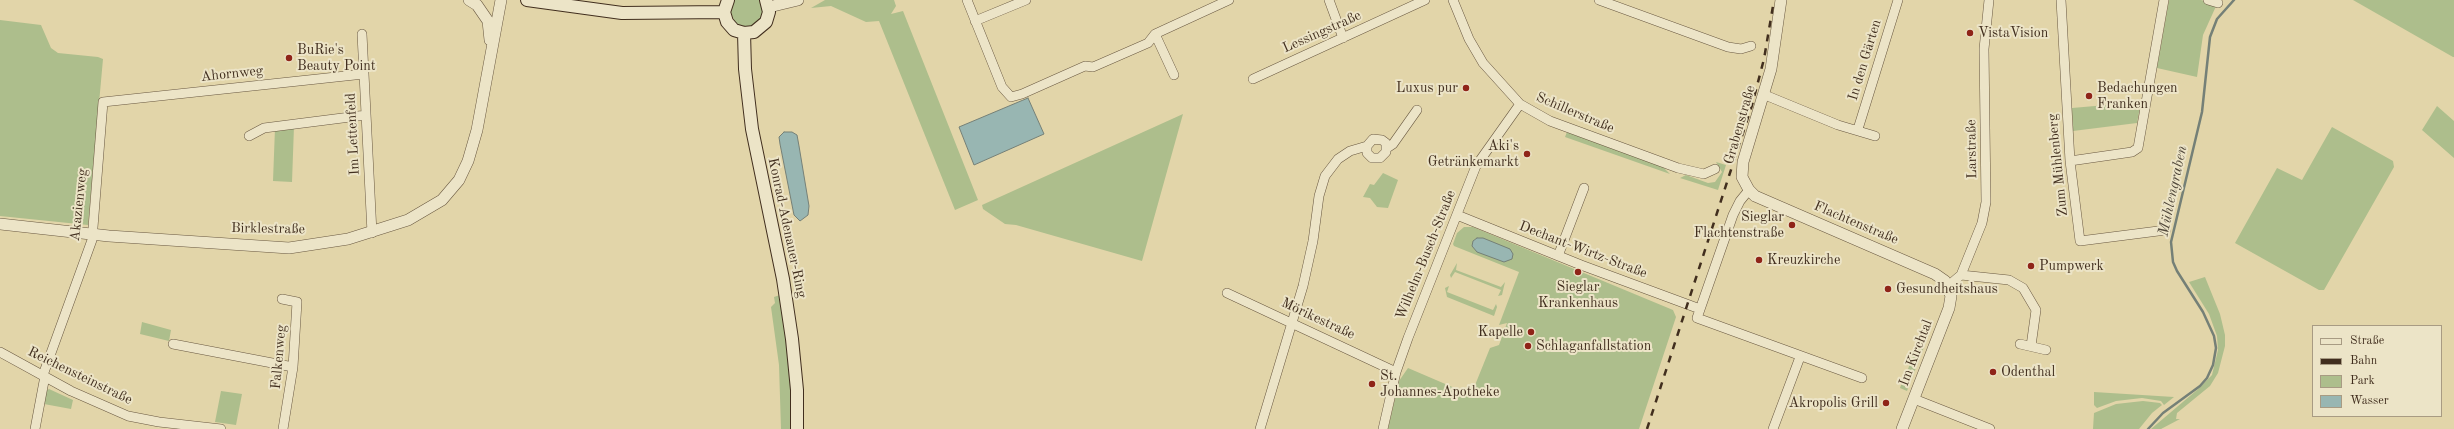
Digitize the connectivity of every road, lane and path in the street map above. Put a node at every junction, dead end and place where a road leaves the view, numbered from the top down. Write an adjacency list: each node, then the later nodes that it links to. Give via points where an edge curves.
1 (469, 0): 27 (street, Birklestraße, via 488,21)
2 (501, 0): 27 (street, Birklestraße)
3 (527, 0): 20 (main road, via 622,13)
4 (798, 0): 19 (street)
5 (967, 0): 21 (street)
6 (1026, 0): 21 (street)
7 (1229, 0): 24 (street)
8 (1329, 0): 25 (street)
9 (1425, 0): 25 (street, Lessingstraße)
10 (1453, 0): 33 (street, Schillerstraße, via 1469,39 1483,63)
11 (1599, 0): 26 (street, via 1728,47 1740,49)
12 (1782, 0): 31 (street, Grabenstraße)
13 (1898, 0): 36 (street, In den Gärten)
14 (1989, 0): 51 (street, Larstraße, via 1984,49 1986,202 1982,223)
15 (2061, 0): 41 (street, Zum Mühlenberg)
16 (2164, 0): 41 (street, via 2138,148 2132,152)
17 (2208, 0): 18 (street)
18 (2218, 3)
19 (767, 4): 22 (main road, via 768,17 763,26 754,32)
20 (726, 6): 22 (main road, via 730,26)
21 (975, 21): 24 (street, via 1002,88 1011,97 1021,95 1085,66 1093,67 1148,43)
22 (744, 33): 71 (main road, Konrad-Adenauer-Ring, via 752,129 792,333 797,390)
23 (362, 34): 28 (street, Im Lettenfeld)
24 (1155, 34): 29 (street)
25 (1343, 38): 30 (street, Lessingstraße)
26 (1751, 46)
27 (491, 53): 49 (street, Birklestraße, via 477,130 468,161 459,180 442,200 408,220)
28 (364, 74): 32 (street, Ahornweg); 35 (street, Im Lettenfeld)
29 (1174, 75)
30 (1253, 79)
31 (1765, 96): 36 (street, via 1838,125); 44 (street, Grabenstraße, via 1743,162 1742,177)
32 (103, 102): 48 (street, Akazienweg)
33 (1520, 104): 42 (street, Schillerstraße, via 1550,121 1678,168 1704,174); 45 (street, Wilhelm-Busch-Straße, via 1476,166)
34 (1417, 110): 40 (street, via 1393,144)
35 (366, 116): 37 (street, via 264,128); 49 (street, Im Lettenfeld)
36 (1858, 129): 38 (street)
37 (249, 136)
38 (1875, 136)
39 (1367, 146): 40 (street, via 1369,141 1378,138 1386,143); 40 (street, via 1367,153 1376,159 1384,156); 56 (street, via 1350,151 1338,159 1324,176 1309,260)
40 (1387, 148)
41 (2070, 161): 47 (street, Zum Mühlenberg, via 2080,241)
42 (1715, 169)
43 (1584, 188): 50 (street)
44 (1749, 190): 52 (street, Flachtenstraße, via 1935,274); 55 (street, via 1733,215)
45 (1457, 215): 50 (street, Dechant-Wirtz-Straße); 64 (street, Wilhelm-Busch-Straße)
46 (0, 224): 48 (street, Birklestraße)
47 (2166, 230)
48 (93, 234): 49 (street, Birklestraße, via 289,248 331,243); 65 (street, Akazienweg)
49 (369, 234)
50 (1558, 256): 55 (street, Dechant-Wirtz-Straße)
51 (1961, 275): 52 (street, Larstraße); 59 (street, via 2009,280 2023,288 2036,310)
52 (1948, 286): 67 (street, Im Kirchtal, via 1951,296 1945,320)
53 (1228, 293): 56 (street, Mörikestraße)
54 (282, 299): 63 (street, Falkenweg, via 297,302)
55 (1698, 314): 62 (street, Dechant-Wirtz-Straße)
56 (1291, 321): 64 (street, Mörikestraße); 72 (street)
57 (173, 344): 63 (street)
58 (2020, 344): 59 (street)
59 (2031, 346): 60 (street)
60 (2046, 350)
61 (0, 352): 65 (street, Reichensteinstraße)
62 (1800, 356): 66 (street, Dechant-Wirtz-Straße); 74 (street)
63 (293, 367): 70 (street, Falkenweg)
64 (1396, 372): 73 (street, Wilhelm-Busch-Straße)
65 (44, 376): 68 (street, Akazienweg); 69 (street, Reichensteinstraße, via 83,397 128,416)
66 (1862, 378)
67 (1914, 398): 75 (street, Im Kirchtal); 76 (street)
68 (35, 429)
69 (221, 429)
70 (283, 429)
71 (797, 429)
72 (1260, 429)
73 (1383, 429)
74 (1772, 429)
75 (1902, 429)
76 (1990, 429)

